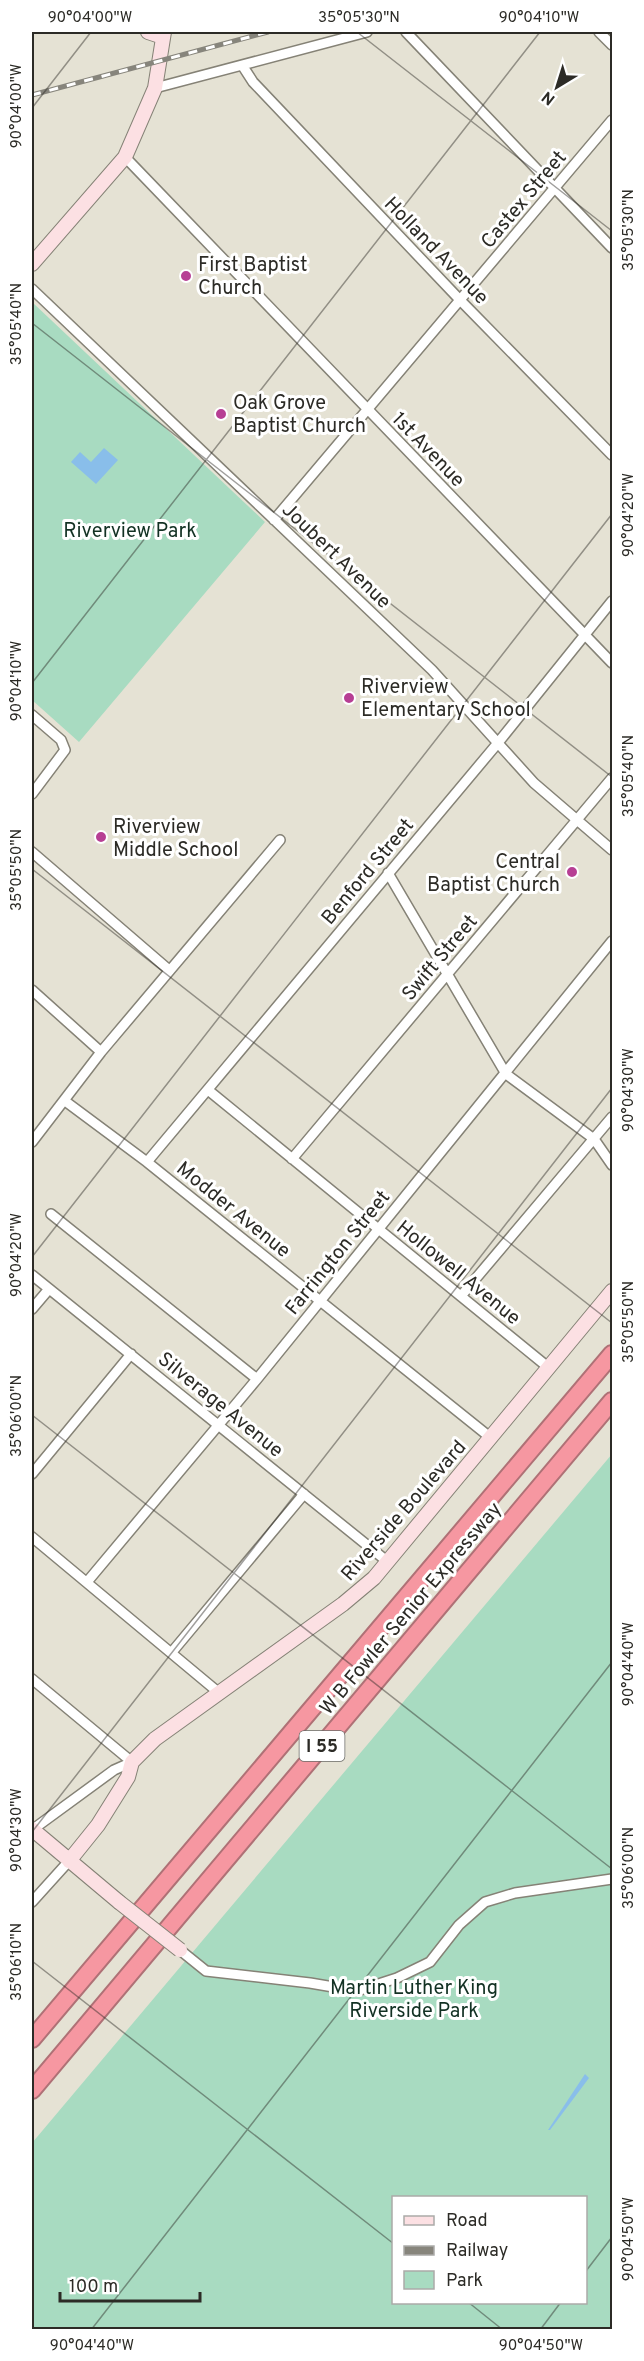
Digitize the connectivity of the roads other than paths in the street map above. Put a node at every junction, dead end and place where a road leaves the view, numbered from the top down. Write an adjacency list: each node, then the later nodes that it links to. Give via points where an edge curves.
1 (147, 32): 5 (street)
2 (367, 32): 7 (street)
3 (406, 32): 11 (street)
4 (599, 32): 6 (street)
5 (164, 34): 8 (street)
6 (612, 45)
7 (242, 65): 8 (street); 15 (street, Holland Avenue, via 253,82)
8 (155, 88): 10 (street)
9 (612, 120): 11 (street, Castex Street)
10 (125, 158): 13 (street); 16 (street, 1st Avenue)
11 (556, 189): 12 (street); 15 (street, Castex Street)
12 (612, 248)
13 (32, 264)
14 (32, 289): 18 (street, Joubert Avenue)
15 (460, 301): 16 (street, Castex Street); 17 (street, Holland Avenue)
16 (367, 411): 18 (street, Castex Street); 20 (street, 1st Avenue)
17 (612, 455)
18 (274, 520): 23 (street, Joubert Avenue, via 432,670)
19 (612, 602): 20 (street, Benford Street)
20 (585, 634): 21 (street, 1st Avenue); 23 (street, Benford Street)
21 (612, 663)
22 (32, 715): 25 (street, via 61,740 65,750)
23 (497, 744): 26 (street, Joubert Avenue); 30 (street, Benford Street)
24 (612, 778): 26 (street, Swift Street)
25 (32, 794)
26 (577, 821): 28 (street, Joubert Avenue); 33 (street, Swift Street)
27 (280, 840): 32 (street)
28 (612, 850)
29 (32, 852): 32 (street)
30 (388, 873): 33 (street); 37 (street, Benford Street)
31 (612, 941): 36 (street, Farrington Street)
32 (170, 970): 35 (street)
33 (448, 974): 36 (street); 43 (street, Swift Street)
34 (32, 990): 35 (street)
35 (101, 1052): 38 (street)
36 (506, 1074): 41 (street); 47 (street, Farrington Street)
37 (208, 1090): 43 (street, Hollowell Avenue); 44 (street, Benford Street)
38 (65, 1101): 40 (street); 44 (street, Modder Avenue)
39 (612, 1117): 41 (street)
40 (35, 1129): 42 (street)
41 (594, 1139): 45 (street); 51 (street)
42 (32, 1142)
43 (292, 1159): 47 (street, Hollowell Avenue)
44 (147, 1162): 52 (street, Modder Avenue)
45 (612, 1165)
46 (51, 1214): 57 (street)
47 (379, 1229): 51 (street, Hollowell Avenue); 52 (street, Farrington Street)
48 (32, 1275): 49 (street, Silverage Avenue)
49 (49, 1289): 53 (street); 54 (street, Silverage Avenue)
50 (612, 1292): 56 (street, Riverside Boulevard)
51 (461, 1296): 56 (street, Hollowell Avenue)
52 (320, 1302): 57 (street, Farrington Street); 60 (street, Modder Avenue)
53 (32, 1309)
54 (131, 1354): 59 (street, Silverage Avenue); 61 (street)
55 (612, 1354): 75 (highway, W B Fowler Senior Expressway / I 55)
56 (549, 1368): 60 (street, Riverside Boulevard)
57 (257, 1379): 59 (street, Farrington Street)
58 (612, 1401): 76 (highway, W B Fowler Senior Expressway / I 55)
59 (219, 1426): 62 (street, Silverage Avenue); 65 (street, Farrington Street)
60 (491, 1438): 64 (street, Riverside Boulevard)
61 (32, 1474)
62 (304, 1494): 64 (street, Silverage Avenue); 66 (street)
63 (32, 1537): 65 (street)
64 (388, 1562): 68 (street, Riverside Boulevard, via 353,1597)
65 (87, 1582): 66 (street)
66 (172, 1652): 68 (street)
67 (32, 1679): 69 (street)
68 (218, 1692): 69 (street, Riverside Boulevard, via 155,1739)
69 (132, 1762): 70 (street, Riverside Boulevard, via 114,1770); 71 (street, Riverside Boulevard, via 128,1777 98,1825)
70 (32, 1830): 71 (street)
71 (69, 1861): 73 (street, Riverside Boulevard); 74 (street, bridge)
72 (612, 1879): 74 (street, via 515,1893 485,1902 459,1925 430,1962 357,1991 206,1971)
73 (32, 1902)
74 (180, 1950)
75 (32, 2039)
76 (32, 2090)

